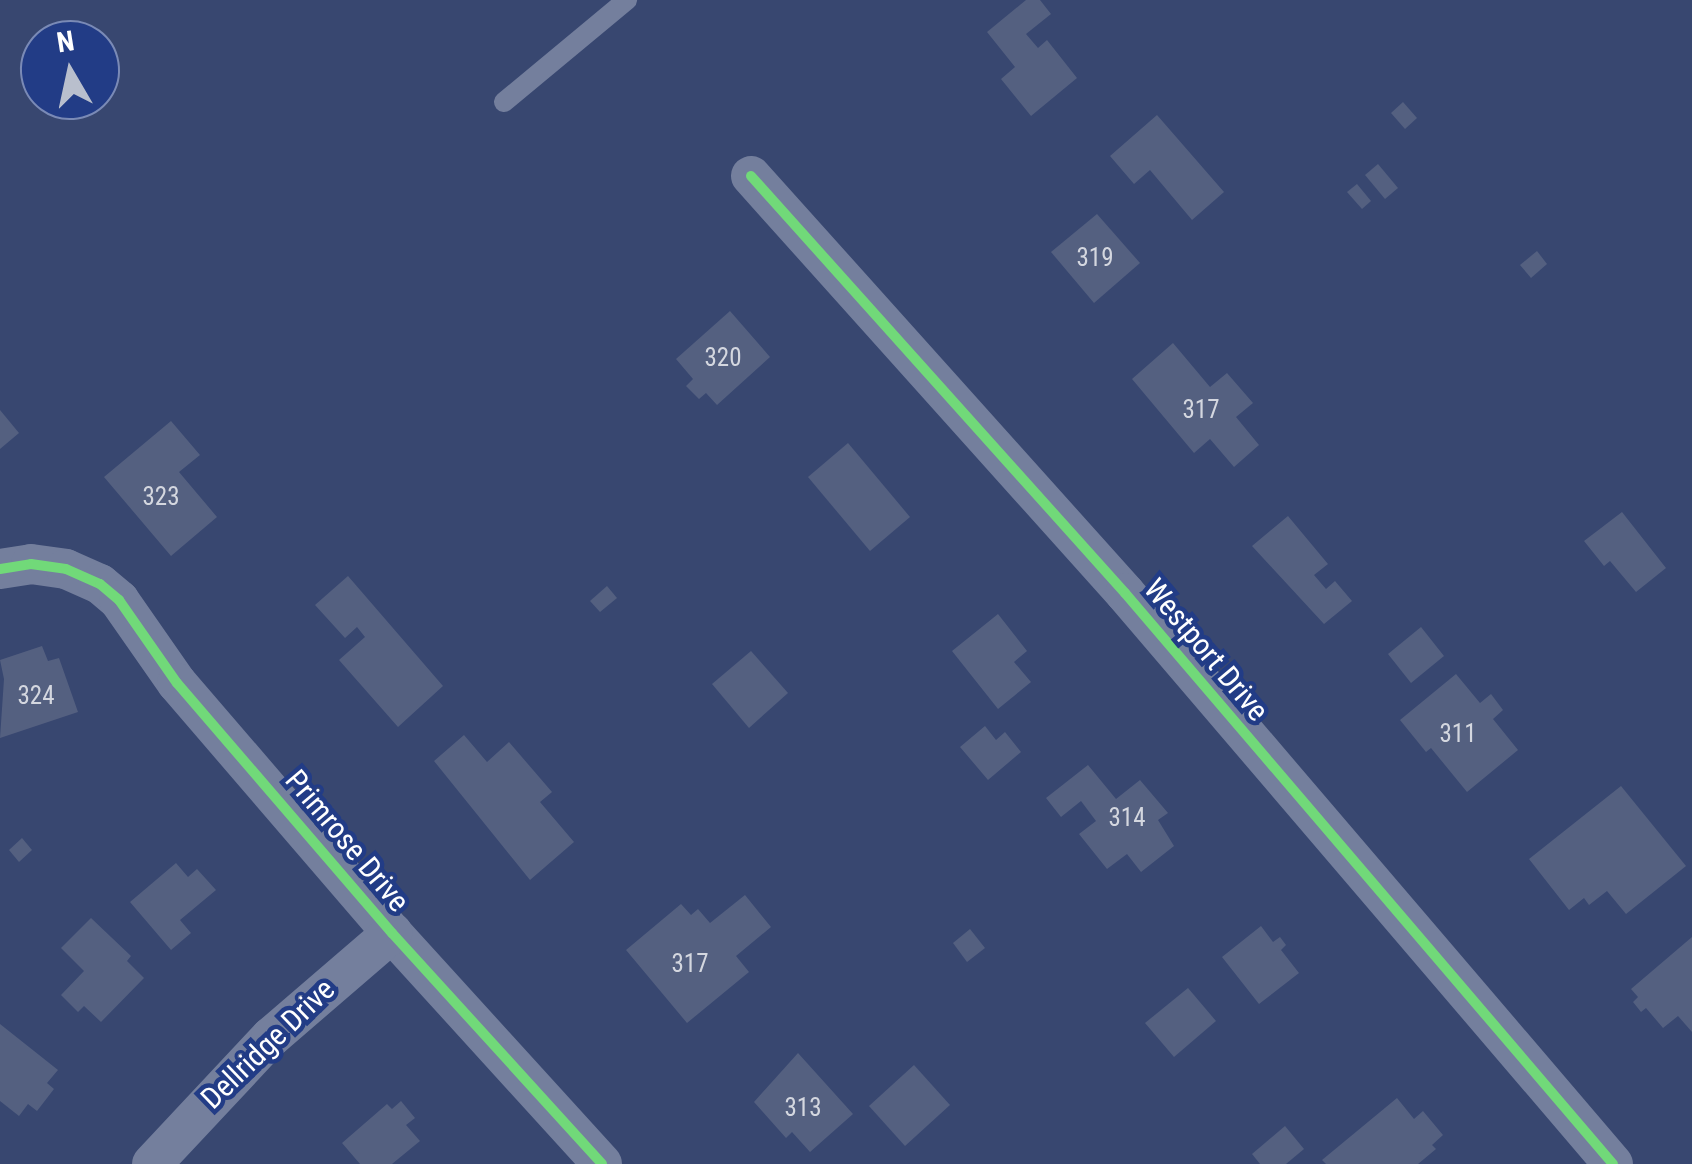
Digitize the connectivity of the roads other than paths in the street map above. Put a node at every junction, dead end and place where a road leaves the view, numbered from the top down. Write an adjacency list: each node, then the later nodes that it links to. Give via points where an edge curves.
1 (627, 0): 2 (lane)
2 (504, 102)
3 (752, 176): 8 (street, Westport Drive, via 1124,592)
4 (0, 569): 5 (street, Primrose Drive, via 48,567 100,584 119,600 177,682)
5 (392, 933): 6 (street, Dellridge Drive, via 270,1038); 7 (street, Primrose Drive)
6 (152, 1164)
7 (602, 1164)
8 (1614, 1164)

